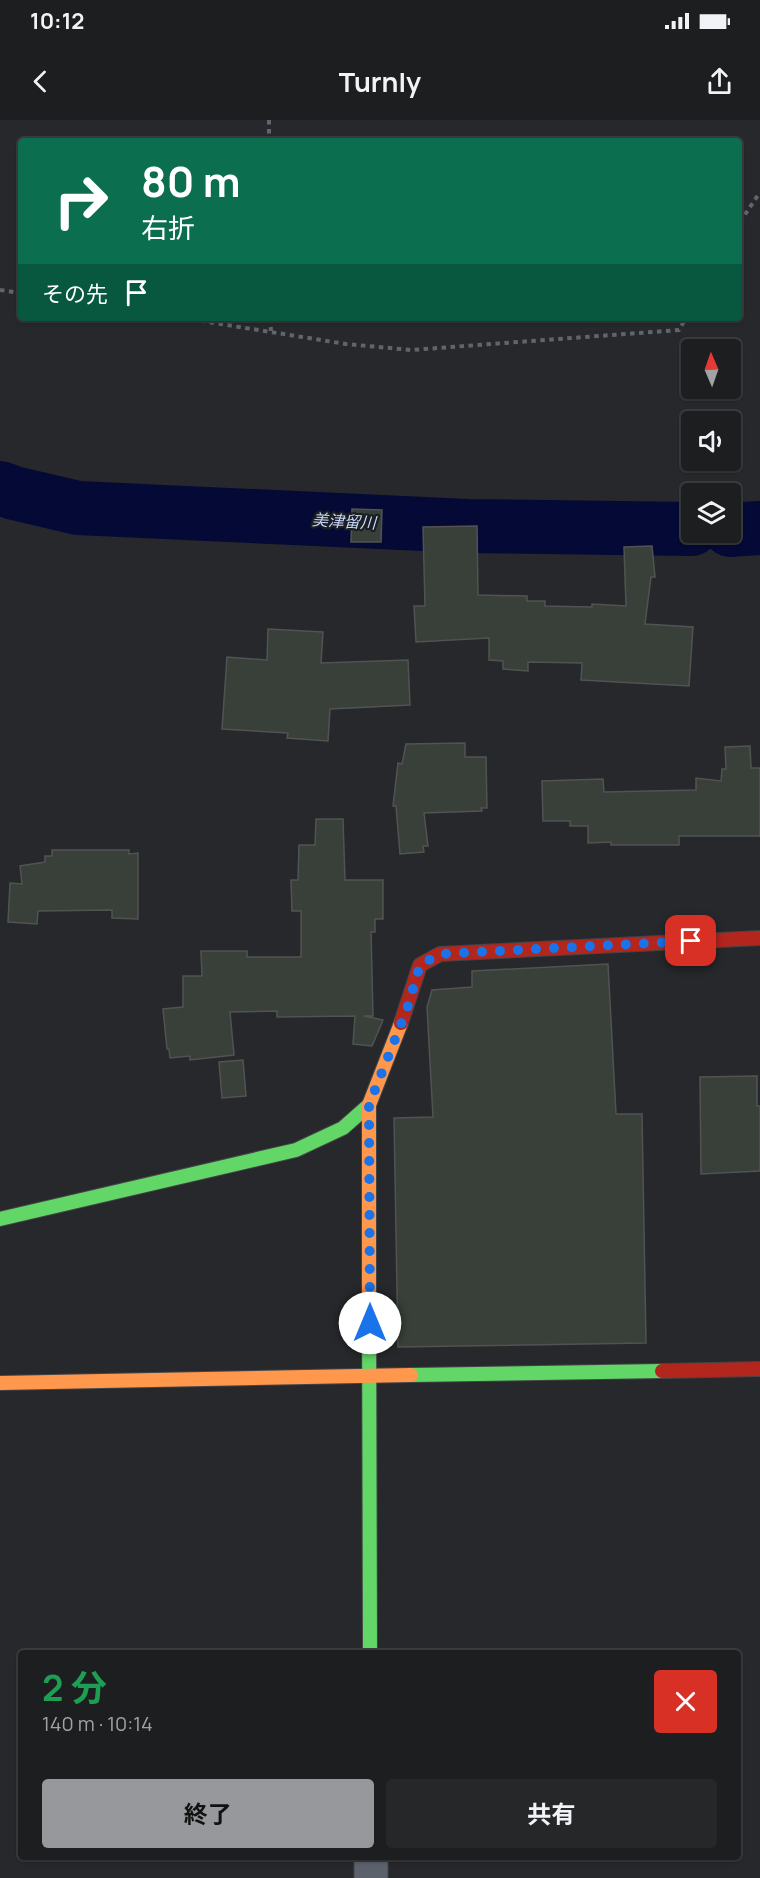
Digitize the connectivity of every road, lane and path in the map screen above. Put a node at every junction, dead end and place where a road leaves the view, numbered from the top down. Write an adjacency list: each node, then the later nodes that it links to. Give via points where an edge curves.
1 (269, 120): 2 (path)
2 (269, 138)
3 (760, 192): 4 (path)
4 (742, 219)
5 (0, 290): 6 (path)
6 (18, 293)
7 (203, 321): 10 (path)
8 (270, 321): 10 (path)
9 (684, 321): 10 (path, via 679,330 411,350)
10 (271, 331)
11 (760, 938): 12 (street, via 440,954 420,965)
12 (369, 1105): 13 (street, via 343,1128 296,1149); 15 (street)
13 (0, 1219)
14 (760, 1369): 15 (street)
15 (369, 1377): 16 (street); 17 (street)
16 (0, 1383)
17 (370, 1650)
18 (371, 1860): 19 (street)
19 (371, 1878)

